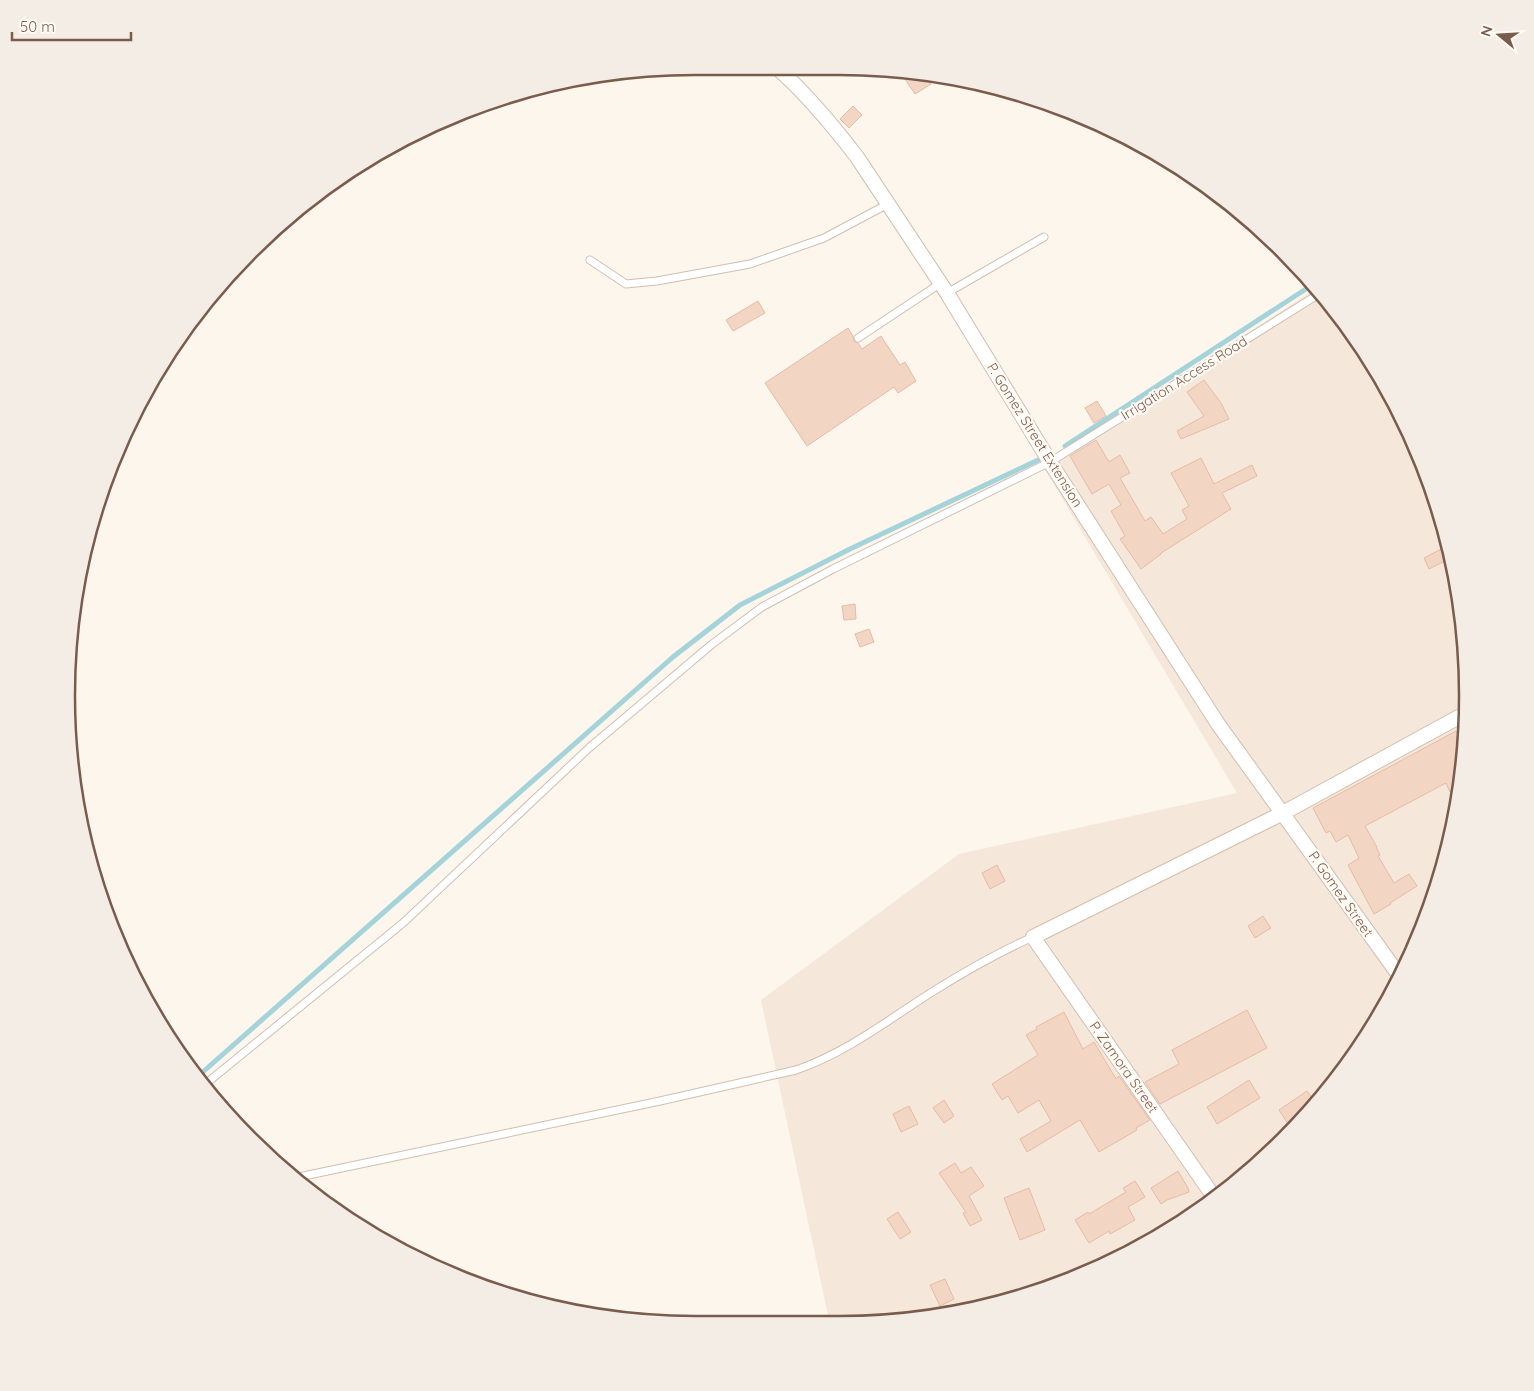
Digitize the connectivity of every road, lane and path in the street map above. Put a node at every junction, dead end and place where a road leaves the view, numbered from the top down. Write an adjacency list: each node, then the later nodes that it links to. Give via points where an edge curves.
1 (785, 75): 2 (street, P. Gomez Street Extension, via 842,137)
2 (888, 204): 4 (lane, via 824,238 750,264 626,284); 5 (street, P. Gomez Street Extension)
3 (1044, 237): 5 (lane)
4 (590, 260)
5 (944, 288): 7 (lane); 8 (street, P. Gomez Street Extension)
6 (1314, 297): 8 (lane, Irrigation Access Road)
7 (858, 338)
8 (1050, 462): 10 (street, P. Gomez Street Extension, via 1218,724); 13 (lane, Irrigation Access Road, via 762,607 711,645 589,748 402,923)
9 (1458, 717): 10 (street)
10 (1284, 813): 11 (street); 12 (street, P. Gomez Street)
11 (1033, 937): 14 (lane, via 933,992 880,1028 816,1063 796,1070); 15 (street, P. Zamora Street)
12 (1395, 970)
13 (209, 1081)
14 (303, 1176)
15 (1210, 1192)

